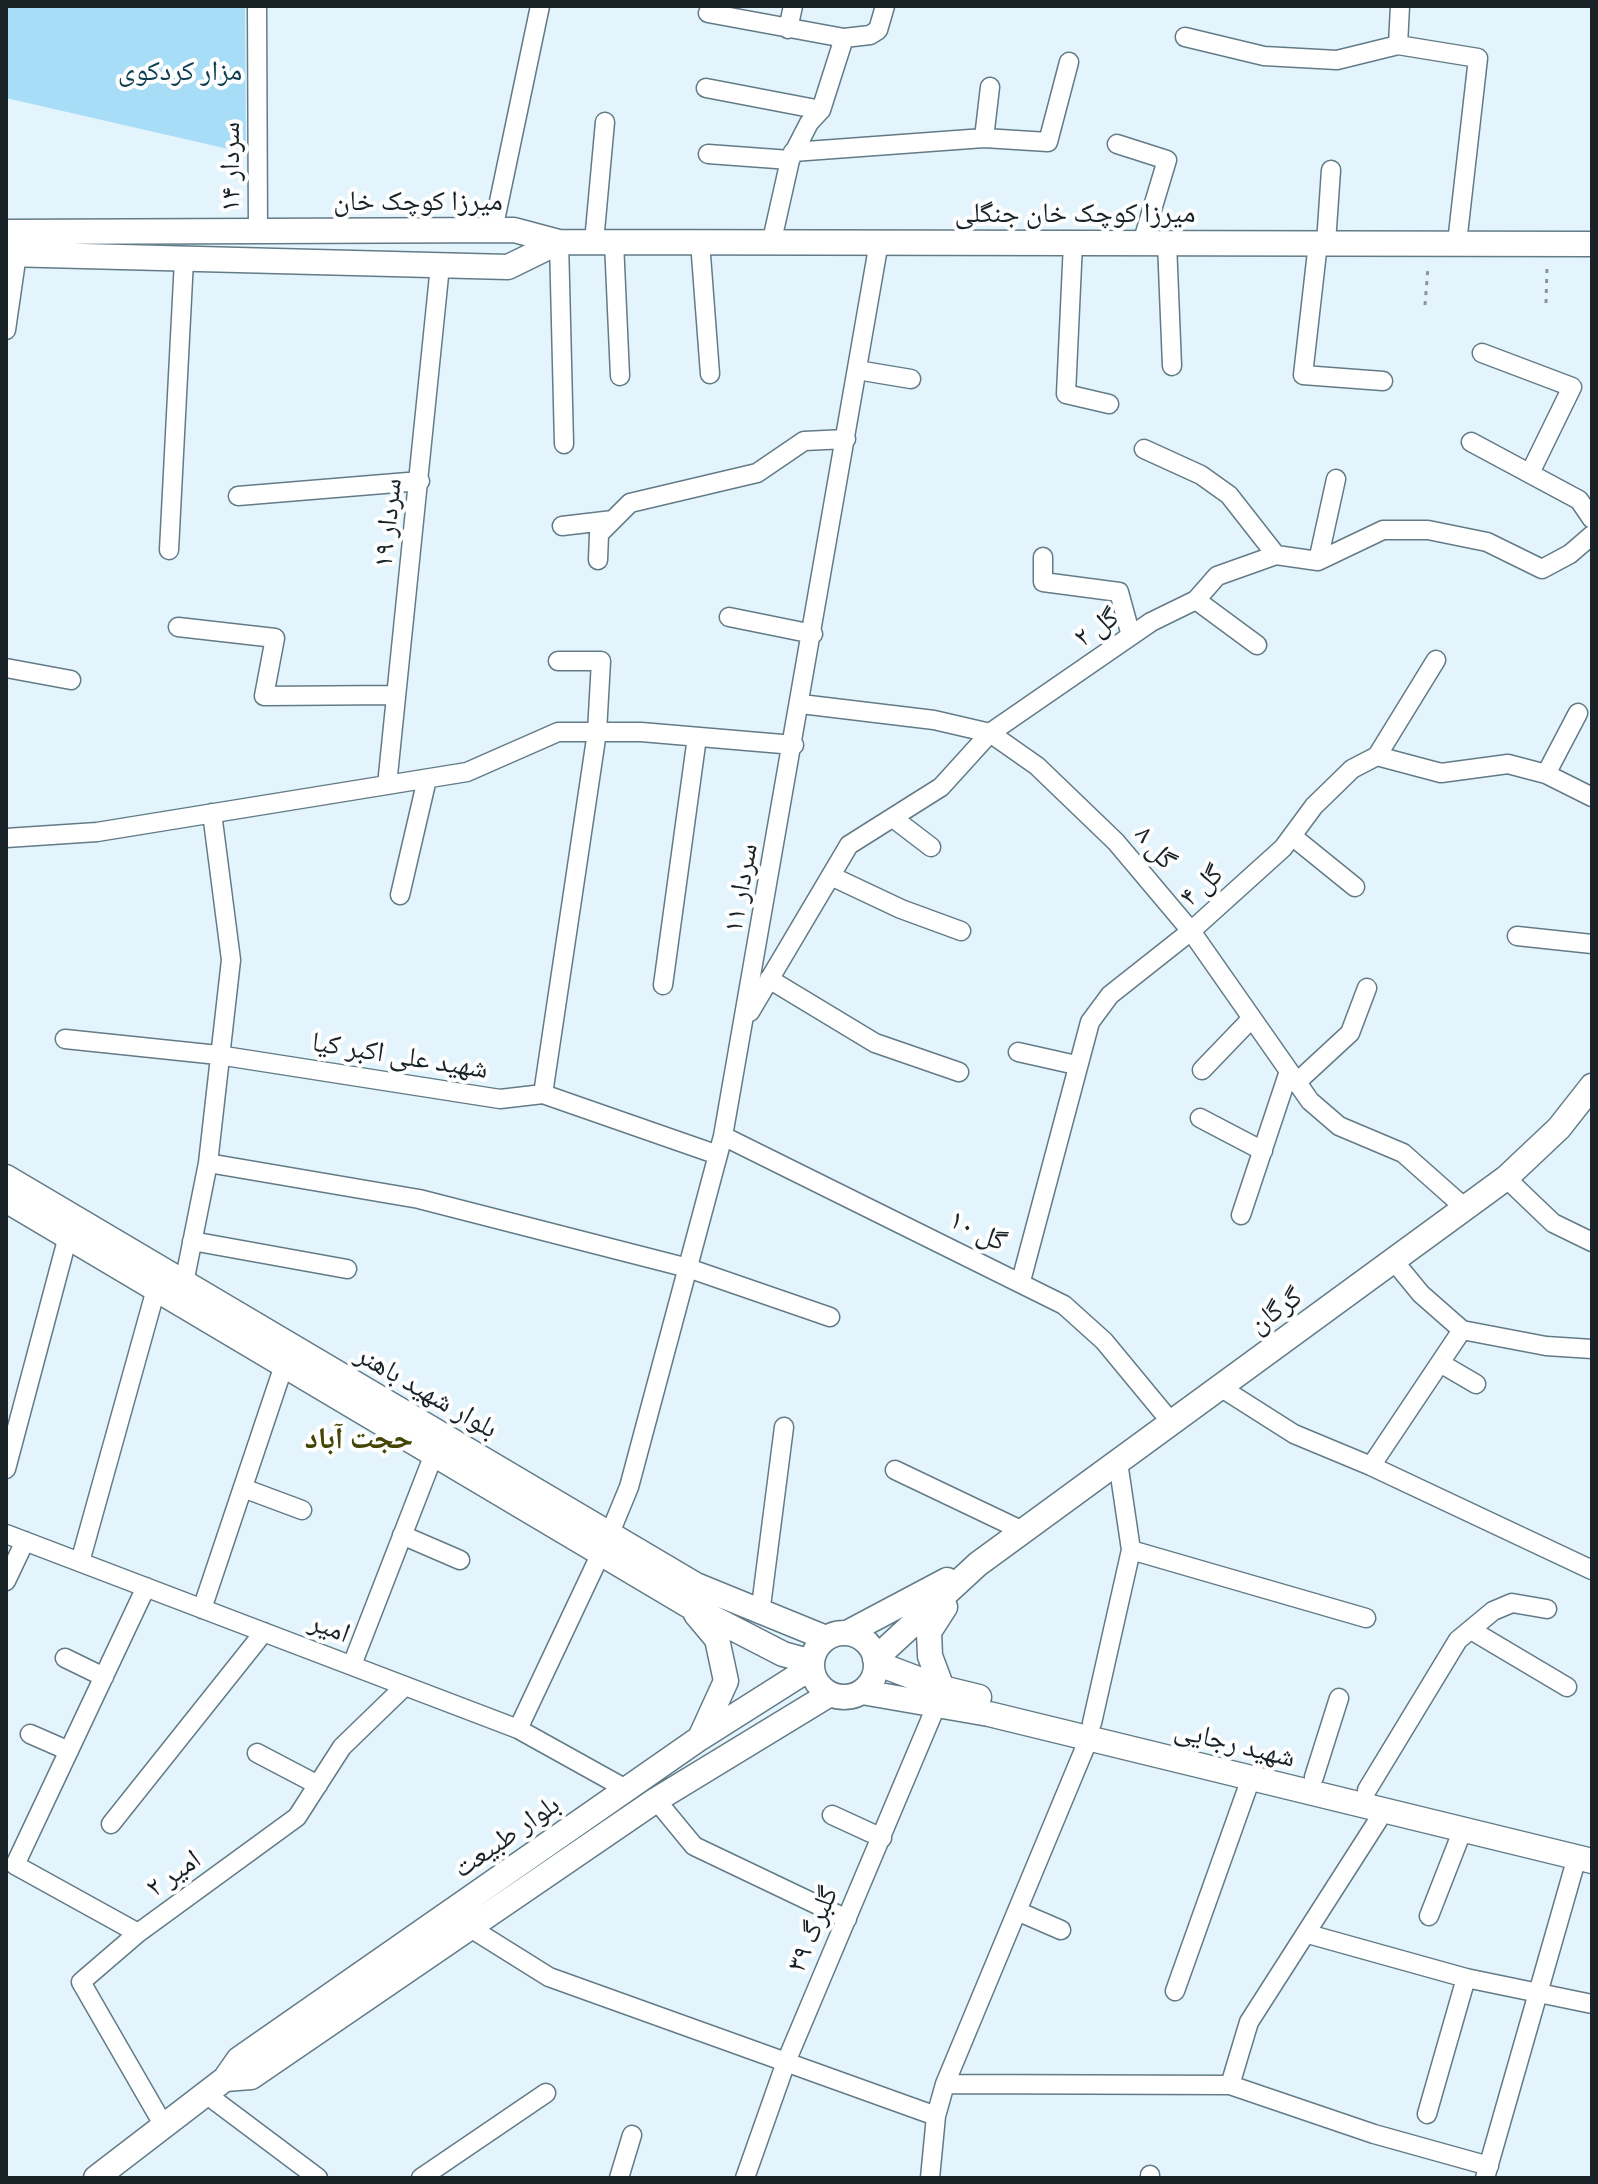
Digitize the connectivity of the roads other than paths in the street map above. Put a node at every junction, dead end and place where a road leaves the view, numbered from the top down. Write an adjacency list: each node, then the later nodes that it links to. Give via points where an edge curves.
1 (257, 6): 23 (street, سردار ۱۴)
2 (540, 6): 21 (street)
3 (793, 6): 7 (street)
4 (885, 6): 9 (street, via 878,30)
5 (1400, 6): 10 (street)
6 (708, 13): 7 (street)
7 (788, 29): 9 (street)
8 (1185, 37): 10 (street, via 1264,56 1337,60)
9 (844, 38): 14 (street)
10 (1398, 45): 33 (street, via 1478,58)
11 (1069, 62): 16 (street, via 1051,140)
12 (990, 87): 16 (street)
13 (706, 88): 14 (street)
14 (821, 110): 19 (street)
15 (605, 122): 26 (street)
16 (984, 138): 19 (street)
17 (1117, 144): 30 (street, via 1167,160)
18 (708, 154): 19 (street)
19 (792, 156): 24 (street)
20 (1331, 170): 32 (street)
21 (493, 230): 22 (main road, میرزا کوچک خان); 25 (main road, میرزا کوچک خان)
22 (347, 232): 23 (main road, میرزا کوچک خان); 37 (main road)
23 (258, 233): 35 (main road, میرزا کوچک خان)
24 (772, 240): 27 (main road, میرزا کوچک خان جنگلی); 28 (main road, میرزا کوچک خان جنگلی)
25 (559, 242): 26 (main road, میرزا کوچک خان جنگلی); 38 (main road, via 508,267); 50 (street)
26 (604, 242): 27 (main road, میرزا کوچک خان جنگلی); 44 (street)
27 (700, 242): 43 (street)
28 (879, 242): 29 (main road, میرزا کوچک خان جنگلی); 42 (street, سردار ۱۱)
29 (1073, 243): 30 (main road, میرزا کوچک خان جنگلی); 47 (street, via 1066,394)
30 (1142, 243): 31 (main road, میرزا کوچک خان جنگلی)
31 (1167, 243): 32 (main road, میرزا کوچک خان جنگلی); 41 (street)
32 (1322, 243): 33 (main road, میرزا کوچک خان جنگلی); 46 (street, via 1303,375)
33 (1457, 243): 34 (main road, میرزا کوچک خان جنگلی)
34 (1592, 244)
35 (10, 247): 36 (main road); 39 (street)
36 (184, 260): 37 (main road); 60 (street)
37 (350, 264): 38 (main road)
38 (440, 266): 54 (street, سردار ۱۹)
39 (6, 330)
40 (1482, 353): 52 (street, via 1572,387)
41 (1172, 366)
42 (857, 370): 45 (street); 48 (street, سردار ۱۱)
43 (710, 374)
44 (620, 376)
45 (911, 379)
46 (1383, 381)
47 (1109, 404)
48 (846, 439): 57 (street, via 804,441 757,473 630,503); 68 (street, سردار ۱۱)
49 (1471, 442): 52 (street)
50 (564, 444)
51 (1144, 449): 61 (street, via 1201,475 1229,495)
52 (1531, 471): 56 (street, via 1579,500)
53 (1336, 479): 64 (street)
54 (420, 481): 55 (street); 75 (street, سردار ۱۹)
55 (238, 496)
56 (1592, 519)
57 (613, 520): 58 (street); 63 (street, via 599,534)
58 (562, 526)
59 (1592, 535): 64 (street, via 1542,569 1487,542 1428,530 1383,530)
60 (169, 550)
61 (1276, 555): 64 (street, گل ۲); 65 (street, گل ۲, via 1217,576)
62 (1043, 557): 69 (street, via 1043,582 1119,592)
63 (598, 560)
64 (1318, 561)
65 (1196, 600): 69 (street, گل ۲); 70 (street)
66 (729, 617): 68 (street)
67 (178, 627): 75 (street, via 275,638 264,696)
68 (813, 634): 76 (street, سردار ۱۱)
69 (1131, 636): 79 (street, گل ۲)
70 (1257, 645)
71 (1436, 660): 82 (street)
72 (558, 661): 78 (street, via 601,661)
73 (6, 668): 74 (street)
74 (71, 680)
75 (396, 695): 85 (street, سردار ۱۹)
76 (801, 704): 79 (street, گل ۸, via 934,720); 81 (street, سردار ۱۱)
77 (1578, 713): 83 (street)
78 (597, 732): 80 (street); 84 (street, via 558,732 467,772); 112 (street)
79 (990, 733): 88 (street, گل ۲, via 941,787); 96 (street, گل ۸, via 1079,802)
80 (697, 737): 81 (street); 100 (street)
81 (794, 745): 103 (street, سردار ۱۱)
82 (1377, 756): 83 (street, via 1441,773 1508,764); 89 (street, گل ۴, via 1352,769)
83 (1546, 774): 86 (street)
84 (427, 779): 85 (street); 94 (street)
85 (387, 785): 87 (street)
86 (1592, 797)
87 (212, 813): 90 (street, via 97,832); 106 (street, via 231,960)
88 (893, 818): 91 (street); 92 (street, گل ۲, via 849,845)
89 (1292, 836): 93 (street); 96 (street, گل ۴)
90 (6, 838)
91 (931, 847)
92 (831, 876): 95 (street); 99 (street, گل ۲)
93 (1355, 887)
94 (400, 895)
95 (961, 931)
96 (1191, 931): 102 (street, گل ۸); 107 (street, گل ۴, via 1110,995 1090,1022)
97 (1517, 936): 98 (street)
98 (1592, 944)
99 (769, 979): 103 (street, گل ۲); 109 (street, via 875,1043)
100 (663, 985)
101 (1367, 988): 110 (street, via 1350,1033)
102 (1252, 1018): 108 (street); 110 (street, گل ۸)
103 (744, 1021): 114 (street, سردار ۱۱)
104 (65, 1039): 106 (street, شهید علی اکبر کیا)
105 (1018, 1052): 107 (street)
106 (218, 1055): 112 (street, شهید علی اکبر کیا, via 500,1099); 117 (street)
107 (1076, 1065): 129 (street, گل ۴)
108 (1202, 1070)
109 (959, 1072)
110 (1293, 1077): 115 (street); 121 (street, گل ۸, via 1310,1101 1339,1126 1403,1153)
111 (1592, 1086): 119 (main road, گرگان, via 1559,1128)
112 (543, 1094): 116 (street, شهید علی اکبر کیا)
113 (1200, 1118): 115 (street)
114 (723, 1136): 116 (street, سردار ۱۱); 129 (street, گل ۱۰)
115 (1263, 1151): 122 (street)
116 (718, 1155): 127 (street, سردار ۱۱)
117 (208, 1163): 124 (street); 127 (street, via 419,1199)
118 (6, 1177): 130 (main road, بلوار شهید باهنر)
119 (1506, 1178): 121 (main road, گرگان); 125 (street, via 1553,1223)
120 (6, 1200): 123 (main road, بلوار شهید باهنر)
121 (1465, 1208): 126 (main road, گرگان)
122 (1241, 1215)
123 (68, 1236): 131 (main road, بلوار شهید باهنر); 144 (street)
124 (192, 1241): 128 (street); 130 (street)
125 (1592, 1242)
126 (1393, 1260): 133 (street); 138 (main road, گرگان)
127 (688, 1268): 132 (street); 152 (street, سردار ۱۱, via 629,1487)
128 (347, 1269)
129 (1021, 1281): 139 (street, گل ۱۰, via 1064,1305 1104,1341)
130 (184, 1283): 152 (main road, بلوار شهید باهنر)
131 (156, 1289): 136 (main road, بلوار شهید باهنر); 155 (street)
132 (830, 1317)
133 (1462, 1330): 134 (street); 135 (street)
134 (1592, 1349)
135 (1440, 1363): 137 (street); 143 (street)
136 (284, 1365): 141 (main road, بلوار شهید باهنر); 146 (street)
137 (1476, 1384)
138 (1220, 1387): 139 (main road, گرگان); 143 (street, via 1294,1434)
139 (1171, 1422): 142 (main road, گرگان)
140 (784, 1427): 163 (street)
141 (434, 1454): 150 (street); 152 (main road, بلوار شهید باهنر)
142 (1118, 1462): 148 (main road, گرگان); 153 (street)
143 (1371, 1466): 157 (street)
144 (6, 1469)
145 (895, 1470): 148 (street)
146 (243, 1488): 147 (street); 161 (street)
147 (302, 1510)
148 (1023, 1531): 156 (main road, گرگان)
149 (6, 1534): 151 (street, امیر)
150 (402, 1535): 154 (street); 170 (street)
151 (25, 1541): 155 (street, امیر); 158 (street)
152 (606, 1543): 160 (main road, بلوار شهید باهنر); 163 (main road, بلوار شهید باهنر); 179 (street, سردار ۱۱)
153 (1131, 1550): 164 (street); 180 (street)
154 (460, 1560)
155 (80, 1562): 159 (street, امیر)
156 (978, 1564): 167 (main road); 169 (main road); 177 (main road, via 929,1632)
157 (1592, 1570)
158 (6, 1581)
159 (146, 1587): 161 (street, امیر); 172 (street)
160 (686, 1604): 171 (main road, بلوار شهید باهنر); 182 (main road, via 717,1639 726,1681)
161 (202, 1609): 166 (street, امیر)
162 (1547, 1609): 165 (street, via 1512,1603)
163 (760, 1614): 167 (main road, بلوار شهید باهنر)
164 (1366, 1618)
165 (1471, 1630): 174 (street); 189 (street, via 1458,1640)
166 (264, 1632): 170 (street, امیر); 193 (street)
167 (836, 1635): 169 (main road, via 867,1642); 171 (main road, via 818,1646)
168 (65, 1658): 172 (street)
169 (876, 1661): 175 (main road, via 875,1674); 177 (main road, شهید رجایی)
170 (352, 1665): 173 (street, امیر)
171 (812, 1665): 176 (main road); 182 (main road, بلوار طبیعت)
172 (104, 1677): 183 (street)
173 (405, 1686): 179 (street, امیر); 187 (street, امیر ۲, via 342,1747)
174 (1567, 1687)
175 (862, 1692): 176 (main road); 177 (main road, شهید رجایی)
176 (830, 1694): 190 (main road, بلوار طبیعت)
177 (940, 1696): 180 (main road, شهید رجایی); 195 (street, گلبرگ ۳۹)
178 (1339, 1698): 185 (street)
179 (518, 1729): 188 (street, امیر)
180 (1090, 1730): 185 (main road, شهید رجایی); 186 (main road, شهید رجایی); 197 (street)
181 (30, 1734): 183 (street)
182 (700, 1738): 188 (main road, بلوار طبیعت)
183 (69, 1751): 202 (street, via 15,1865)
184 (257, 1753): 187 (street)
185 (1314, 1777): 189 (main road, شهید رجایی)
186 (1251, 1778): 191 (main road, شهید رجایی); 205 (street)
187 (318, 1785): 202 (street, امیر ۲, via 297,1817)
188 (626, 1789): 209 (main road, بلوار طبیعت)
189 (1367, 1790): 196 (main road, شهید رجایی)
190 (656, 1800): 199 (street, via 694,1846); 200 (main road, بلوار طبیعت)
191 (1384, 1811): 194 (main road, شهید رجایی); 203 (street)
192 (832, 1815): 195 (street)
193 (111, 1824)
194 (1463, 1829): 196 (main road, شهید رجایی); 198 (street)
195 (882, 1838): 199 (street, گلبرگ ۳۹)
196 (1587, 1854): 206 (street)
197 (1017, 1911): 201 (street); 210 (street)
198 (1429, 1916)
199 (847, 1919): 208 (street, گلبرگ ۳۹)
200 (469, 1927): 208 (street, via 549,1977); 209 (main road, بلوار طبیعت)
201 (1061, 1930)
202 (138, 1933): 215 (street, امیر ۲, via 81,1982)
203 (1308, 1934): 204 (street); 211 (street, via 1249,2022)
204 (1466, 1978): 206 (street); 213 (street)
205 (1175, 1991)
206 (1540, 1993): 207 (street); 217 (street)
207 (1592, 2004)
208 (786, 2062): 214 (street); 222 (street, گلبرگ ۳۹)
209 (230, 2077): 215 (main road); 219 (street)
210 (945, 2084): 211 (street); 214 (street)
211 (1230, 2085): 217 (street)
212 (546, 2093): 220 (street)
213 (1427, 2114)
214 (936, 2116): 223 (street)
215 (164, 2126): 218 (main road)
216 (632, 2135): 221 (street)
217 (1487, 2172)
218 (96, 2178)
219 (318, 2178)
220 (421, 2178)
221 (619, 2178)
222 (745, 2178)
223 (930, 2178)

